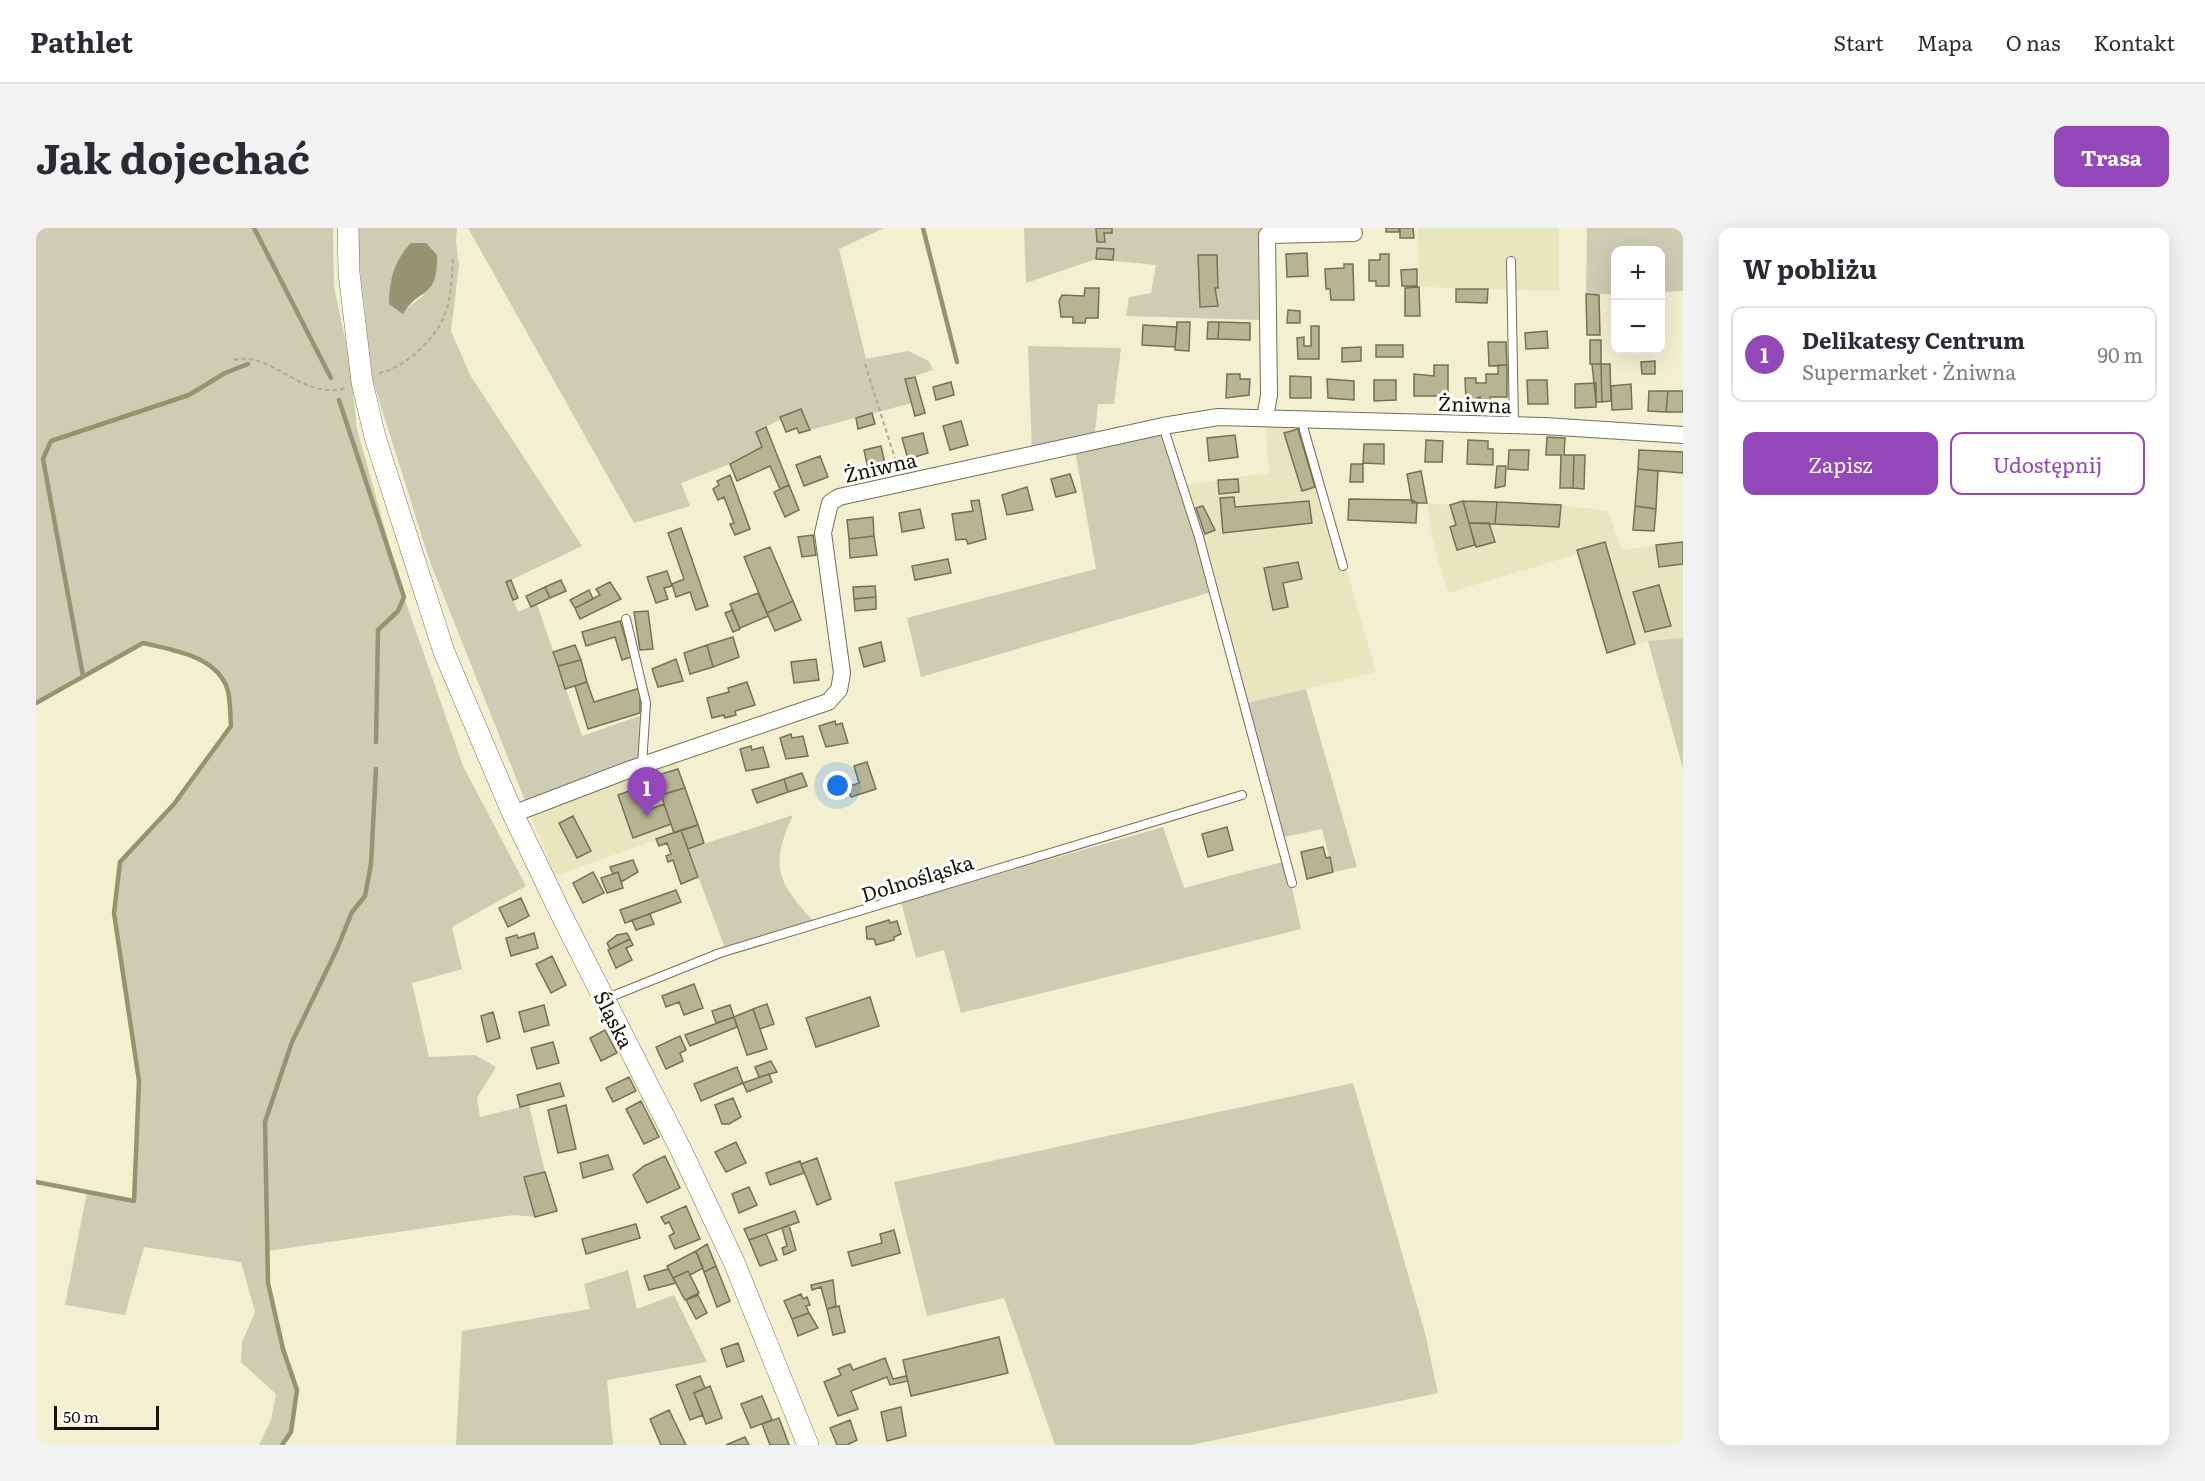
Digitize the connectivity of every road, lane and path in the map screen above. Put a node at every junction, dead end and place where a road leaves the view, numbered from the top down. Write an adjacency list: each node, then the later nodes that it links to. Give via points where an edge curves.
1 (348, 228): 8 (street, Śląska, via 349,273)
2 (1267, 232): 3 (street); 9 (street, via 1269,395)
3 (1354, 233)
4 (453, 256): 8 (path, via 444,316 427,341 390,371)
5 (1511, 261): 11 (lane)
6 (234, 360): 8 (path, via 257,360 320,390 341,390)
7 (865, 364): 14 (path)
8 (362, 379): 19 (street, Śląska, via 375,437 423,593 467,710)
9 (1265, 418): 10 (street, Żniwna); 12 (street, Żniwna, via 1218,417)
10 (1304, 419): 11 (street, Żniwna); 15 (lane)
11 (1514, 425): 13 (street, Żniwna)
12 (1163, 426): 14 (street, Żniwna); 20 (lane, via 1199,537)
13 (1683, 435)
14 (902, 482): 17 (street, Żniwna, via 839,497 830,503 825,514 823,533 842,673 839,690 828,702)
15 (1343, 566)
16 (626, 619): 17 (lane, via 646,703)
17 (642, 765): 19 (street, Żniwna)
18 (1242, 795): 21 (lane, Dolnośląska, via 720,953)
19 (513, 814): 21 (street, Śląska)
20 (1292, 882)
21 (605, 999): 22 (street, Śląska, via 734,1262)
22 (808, 1445)

